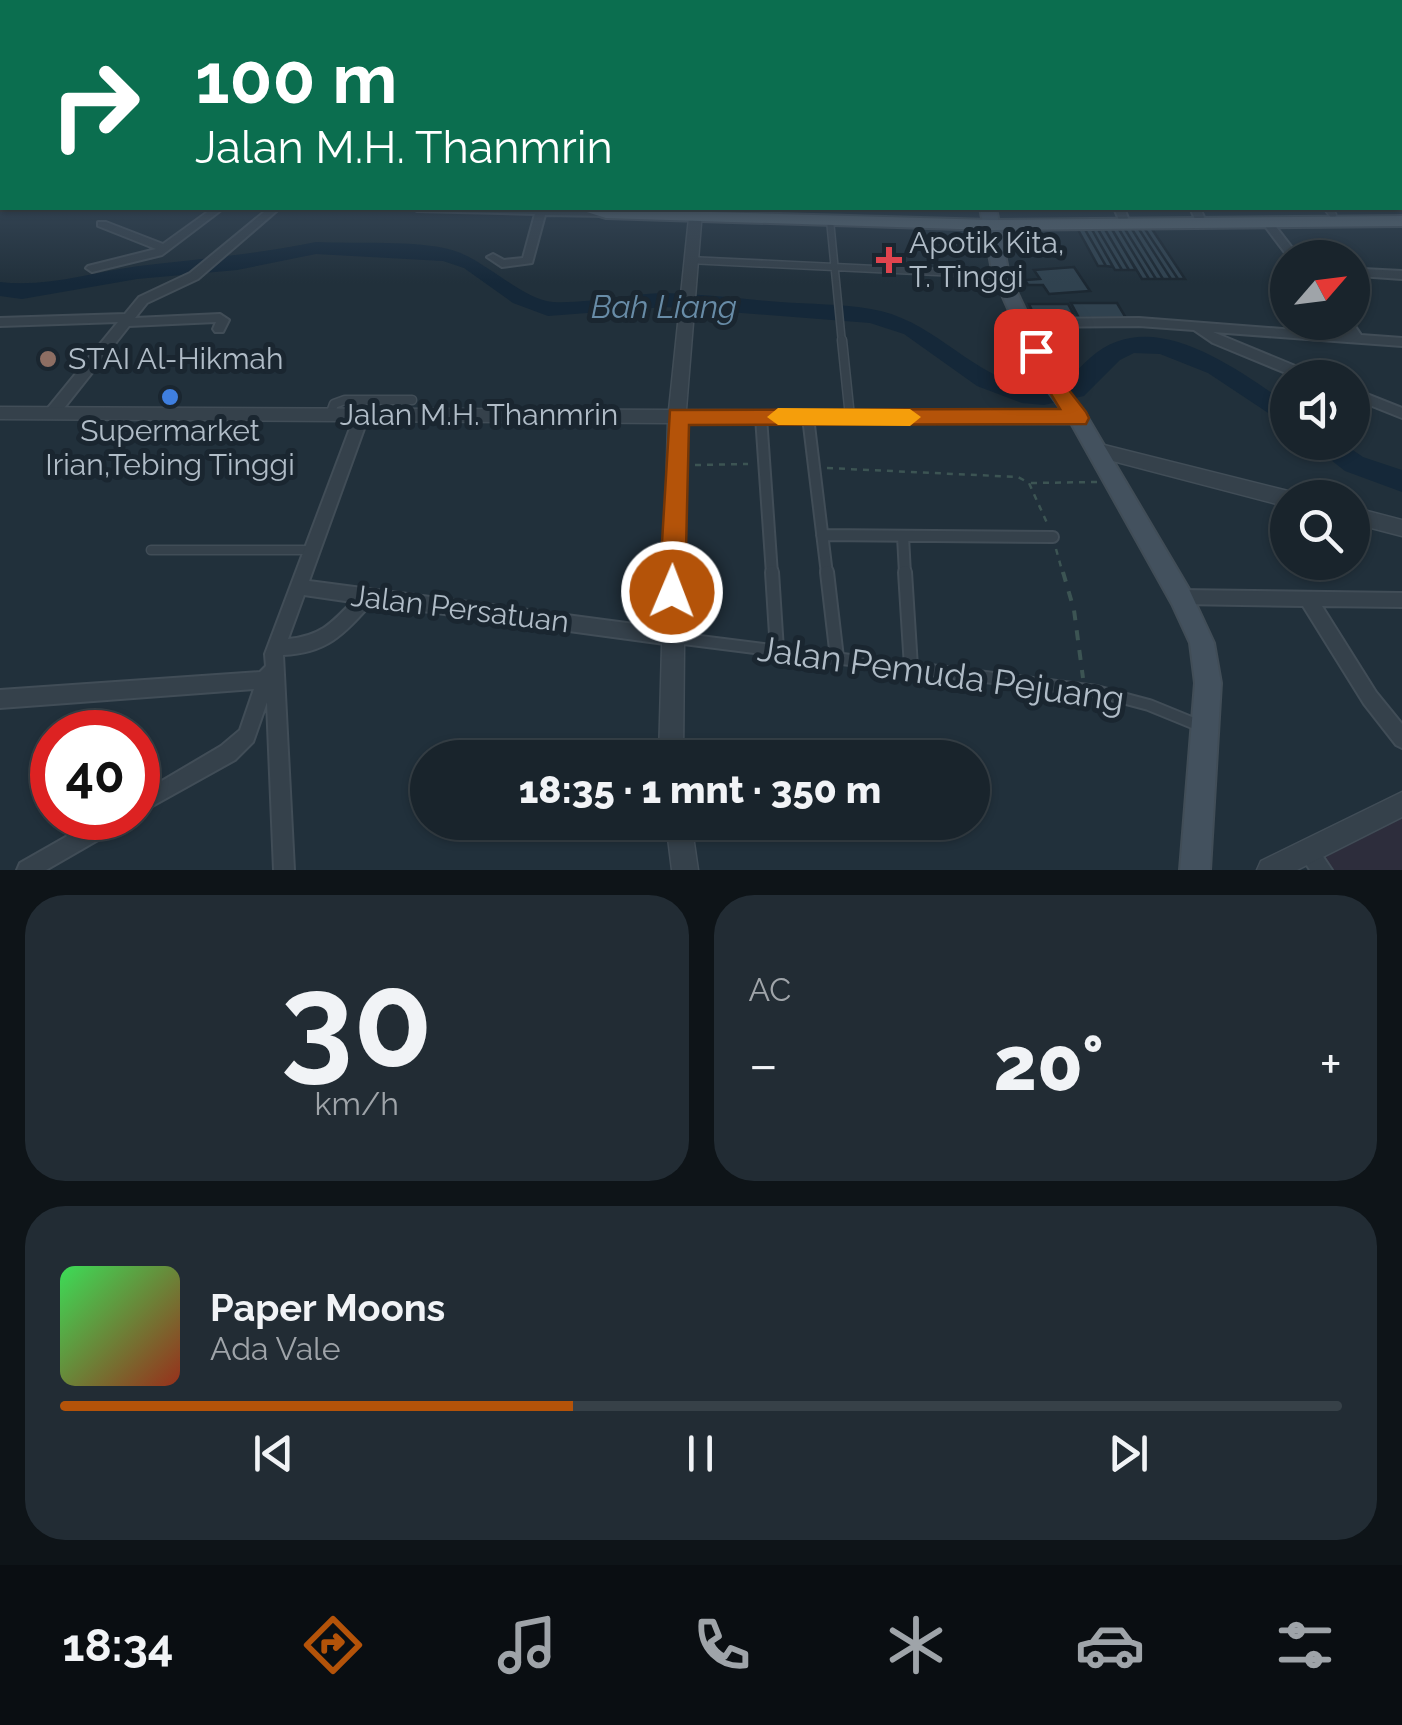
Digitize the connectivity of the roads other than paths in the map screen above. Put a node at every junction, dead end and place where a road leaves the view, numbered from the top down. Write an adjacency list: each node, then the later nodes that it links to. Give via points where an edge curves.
1 (216, 210): 18 (street)
2 (274, 210): 26 (street, via 194,276 144,300)
3 (500, 210): 6 (street)
4 (592, 210): 9 (main road)
5 (654, 210): 11 (main road)
6 (541, 211): 9 (street); 19 (street, via 528,261 502,264)
7 (1330, 211): 13 (main road); 15 (main road)
8 (1197, 212): 10 (main road); 13 (main road)
9 (606, 213): 11 (main road)
10 (1121, 213): 14 (main road)
11 (694, 214): 12 (main road); 20 (street)
12 (829, 214): 14 (main road); 22 (lane)
13 (1262, 215): 14 (main road); 15 (main road); 17 (street)
14 (990, 216): 24 (main road)
15 (1402, 217)
16 (102, 224): 18 (street)
17 (1281, 240)
18 (166, 249): 21 (street)
19 (493, 258)
20 (689, 260): 22 (lane); 43 (street)
21 (92, 268)
22 (836, 268): 24 (lane); 46 (lane)
23 (1370, 273): 25 (street)
24 (1001, 275): 28 (main road)
25 (1402, 276)
26 (127, 320): 27 (street); 30 (street, via 220,318); 39 (street)
27 (0, 322)
28 (1022, 323): 29 (street); 37 (main road, via 1050,380)
29 (1198, 328): 31 (street); 34 (street)
30 (219, 329)
31 (1270, 332)
32 (1370, 339): 33 (street)
33 (1402, 342)
34 (1270, 361)
35 (412, 400): 41 (lane, via 345,400)
36 (1370, 400): 40 (street)
37 (1074, 410): 46 (street, Jalan M.H. Thanmrin); 47 (main road)
38 (0, 413): 39 (street, Jalan M.H. Thanmrin)
39 (52, 413): 41 (street, Jalan M.H. Thanmrin)
40 (1402, 413)
41 (330, 415): 42 (street, Jalan M.H. Thanmrin)
42 (362, 415): 43 (street, Jalan M.H. Thanmrin); 55 (street)
43 (678, 416): 44 (street, Jalan M.H. Thanmrin); 61 (street)
44 (761, 416): 45 (street, Jalan M.H. Thanmrin); 63 (street)
45 (808, 417): 46 (street, Jalan M.H. Thanmrin); 51 (street)
46 (850, 417)
47 (1096, 450): 48 (street); 58 (main road)
48 (1270, 494)
49 (1370, 520): 50 (street)
50 (1402, 528)
51 (822, 535): 52 (street); 64 (street)
52 (903, 536): 53 (street); 65 (street)
53 (1053, 537)
54 (151, 550): 55 (lane)
55 (312, 550): 56 (street)
56 (302, 588): 57 (street, Jalan Persatuan); 62 (street)
57 (368, 596): 61 (street, Jalan Persatuan); 62 (street, via 320,642)
58 (1181, 597): 59 (street); 68 (main road, via 1202,644)
59 (1308, 598): 60 (street); 69 (street)
60 (1402, 600)
61 (672, 637): 63 (lane, Jalan Pemuda Pejuang); 70 (street)
62 (275, 650): 66 (street)
63 (777, 650): 64 (lane, Jalan Pemuda Pejuang)
64 (837, 658): 65 (lane, Jalan Pemuda Pejuang)
65 (911, 667): 68 (lane, Jalan Pemuda Pejuang, via 1096,691)
66 (271, 679): 67 (street); 71 (street, via 247,736); 77 (street)
67 (0, 699)
68 (1205, 728): 79 (main road)
69 (1402, 739)
70 (671, 740)
71 (160, 793)
72 (1402, 804): 75 (street)
73 (78, 840): 76 (street)
74 (681, 840): 78 (street)
75 (1315, 860): 80 (street)
76 (26, 870)
77 (284, 870)
78 (685, 870)
79 (1195, 870)
80 (1270, 870)

